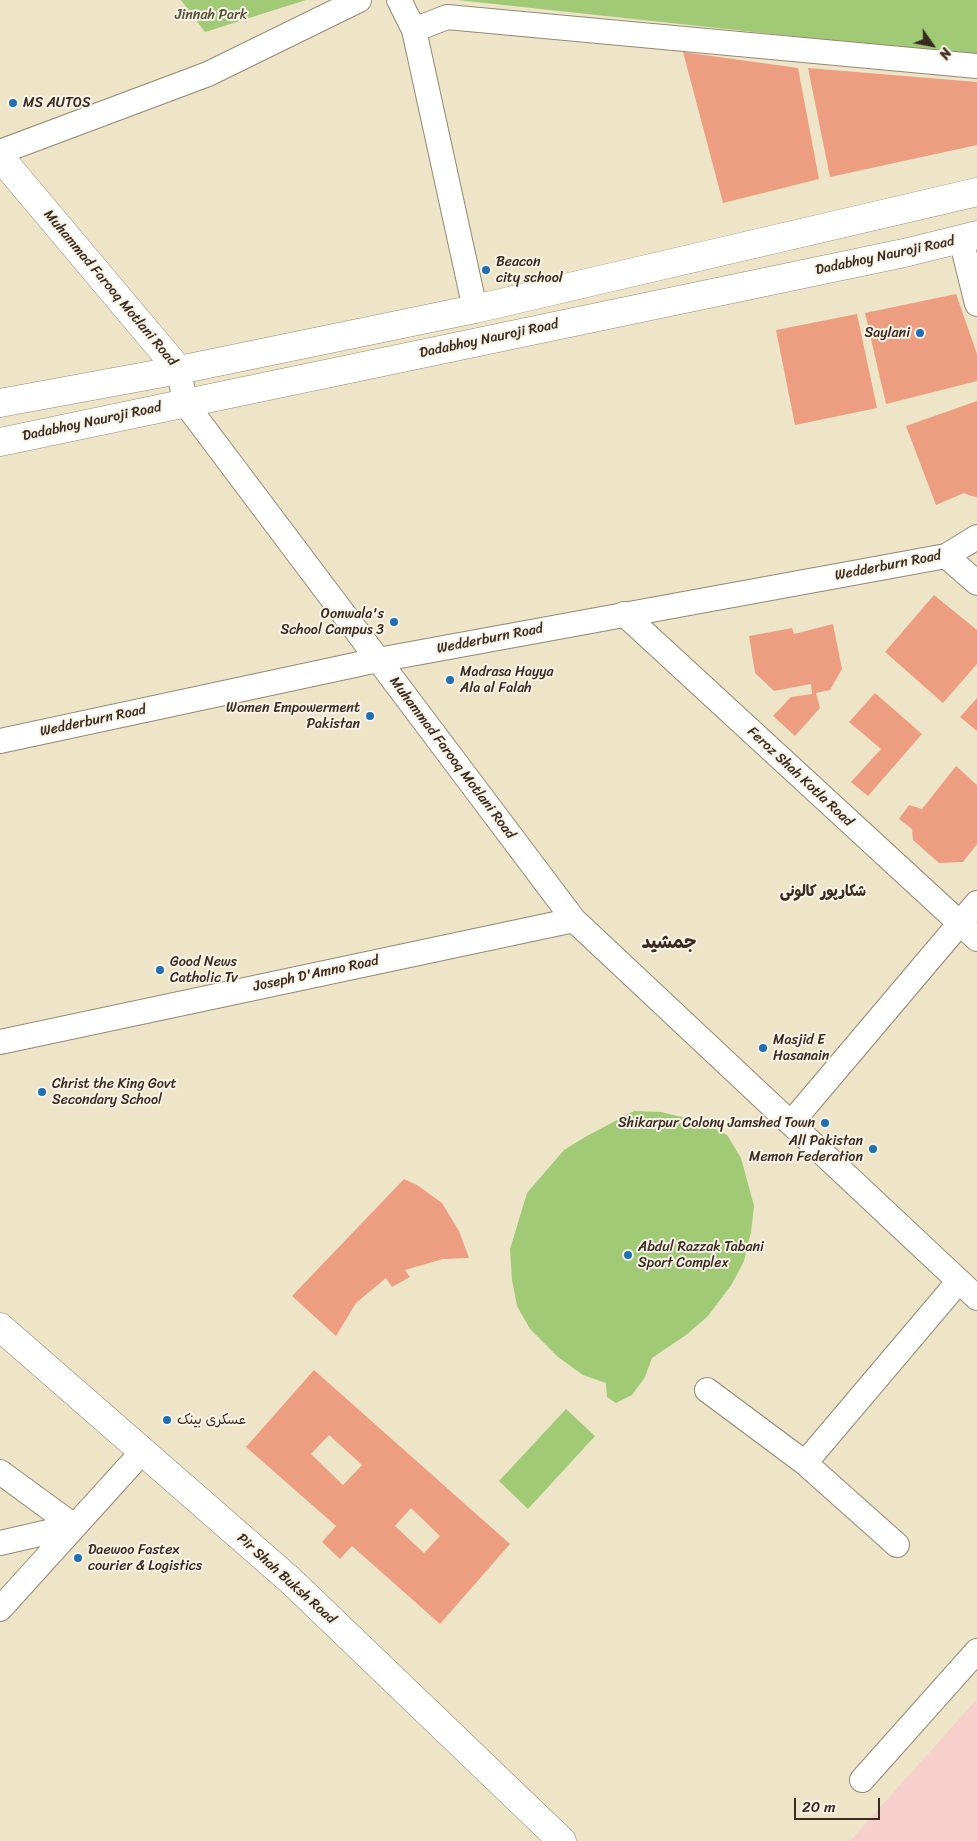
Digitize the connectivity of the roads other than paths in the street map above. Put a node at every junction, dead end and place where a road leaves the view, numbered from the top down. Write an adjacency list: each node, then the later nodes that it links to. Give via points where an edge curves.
1 (359, 0): 5 (street, via 208,74)
2 (399, 0): 3 (street)
3 (414, 30): 4 (street, via 447,17); 10 (street)
4 (977, 66)
5 (0, 152)
6 (0, 157): 11 (main road, Muhammad Farooq Motlani Road)
7 (977, 192): 10 (main road)
8 (969, 237): 9 (street); 13 (main road, Dadabhoy Nauroji Road)
9 (977, 304)
10 (475, 309): 11 (main road)
11 (179, 370): 12 (main road); 13 (street, Muhammad Farooq Motlani Road)
12 (0, 403)
13 (185, 403): 14 (main road, Dadabhoy Nauroji Road); 19 (street, Muhammad Farooq Motlani Road)
14 (0, 442)
15 (977, 537): 16 (street, Wedderburn Road)
16 (946, 556): 17 (street); 18 (street, Wedderburn Road)
17 (977, 583)
18 (624, 614): 19 (street, Wedderburn Road); 23 (street, Feroz Shah Kotla Road)
19 (378, 660): 20 (street, Wedderburn Road); 22 (street, Muhammad Farooq Motlani Road)
20 (0, 741)
21 (977, 903): 23 (street)
22 (574, 920): 24 (street, Joseph D'Amno Road); 25 (street, Muhammad Farooq Motlani Road)
23 (968, 931): 25 (street)
24 (0, 1042)
25 (791, 1123): 26 (street, Muhammad Farooq Motlani Road)
26 (959, 1281): 27 (street, Muhammad Farooq Motlani Road); 31 (street)
27 (977, 1298)
28 (0, 1327): 30 (main road, Pir Shah Buksh Road)
29 (707, 1390): 31 (street)
30 (143, 1452): 33 (street); 39 (main road, Pir Shah Buksh Road, via 290,1580)
31 (805, 1463): 35 (street)
32 (9, 1477): 33 (street)
33 (74, 1526): 34 (street); 36 (street)
34 (0, 1543)
35 (897, 1545)
36 (0, 1610)
37 (977, 1651): 38 (street)
38 (862, 1780)
39 (562, 1841)

